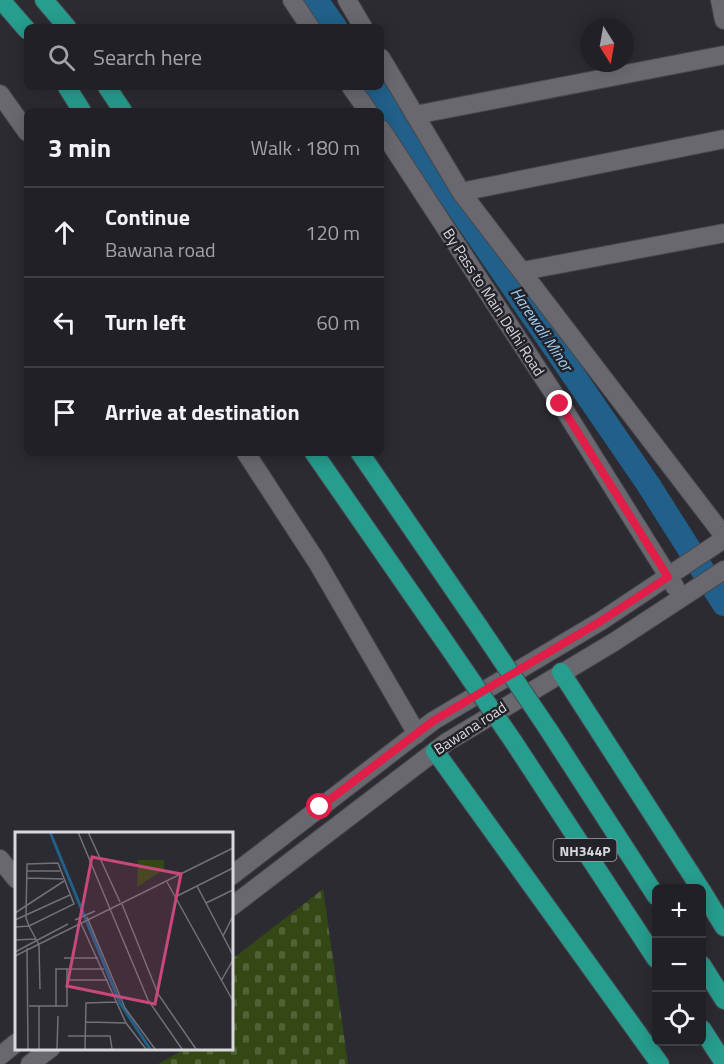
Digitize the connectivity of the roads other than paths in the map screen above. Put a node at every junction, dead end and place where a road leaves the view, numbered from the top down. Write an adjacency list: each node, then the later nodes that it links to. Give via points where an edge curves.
1 (1, 0): 10 (highway)
2 (44, 0): 7 (highway)
3 (292, 0): 8 (street)
4 (347, 0): 9 (street)
5 (720, 0): 6 (street)
6 (724, 20)
7 (64, 24)
8 (308, 24)
9 (361, 24)
10 (24, 27)
11 (724, 55): 20 (street)
12 (384, 63): 20 (street)
13 (69, 90): 17 (highway)
14 (109, 90): 18 (highway)
15 (353, 90): 19 (street)
16 (0, 94): 21 (street)
17 (80, 108)
18 (121, 108)
19 (366, 108)
20 (415, 115): 24 (street)
21 (24, 128)
22 (384, 134): 32 (street, By Pass to Main Delhi Road)
23 (724, 139): 24 (street)
24 (461, 192): 26 (street)
25 (724, 233): 26 (street)
26 (523, 271): 30 (street)
27 (248, 456): 35 (street, via 317,562)
28 (316, 456): 43 (highway, NH344P, bridge, via 513,741)
29 (362, 456): 39 (highway, NH344P, bridge)
30 (720, 540): 32 (street, Bawana road)
31 (724, 570): 33 (street, Bawana road)
32 (674, 572): 33 (street, By Pass to Main Delhi Road); 35 (street, Bawana road)
33 (689, 594): 34 (street, Bawana road)
34 (561, 672): 36 (street, Bawana road); 38 (highway)
35 (417, 734): 37 (street, Bawana road)
36 (435, 751): 41 (street, Bawana road); 52 (highway)
37 (232, 875)
38 (697, 884)
39 (652, 888)
40 (706, 898): 42 (highway)
41 (232, 906)
42 (724, 927)
43 (652, 951)
44 (706, 971): 45 (highway)
45 (724, 1000)
46 (706, 1035): 50 (highway)
47 (15, 1044): 49 (street)
48 (49, 1049): 51 (street)
49 (0, 1056)
50 (724, 1063)
51 (30, 1064)
52 (660, 1064)

